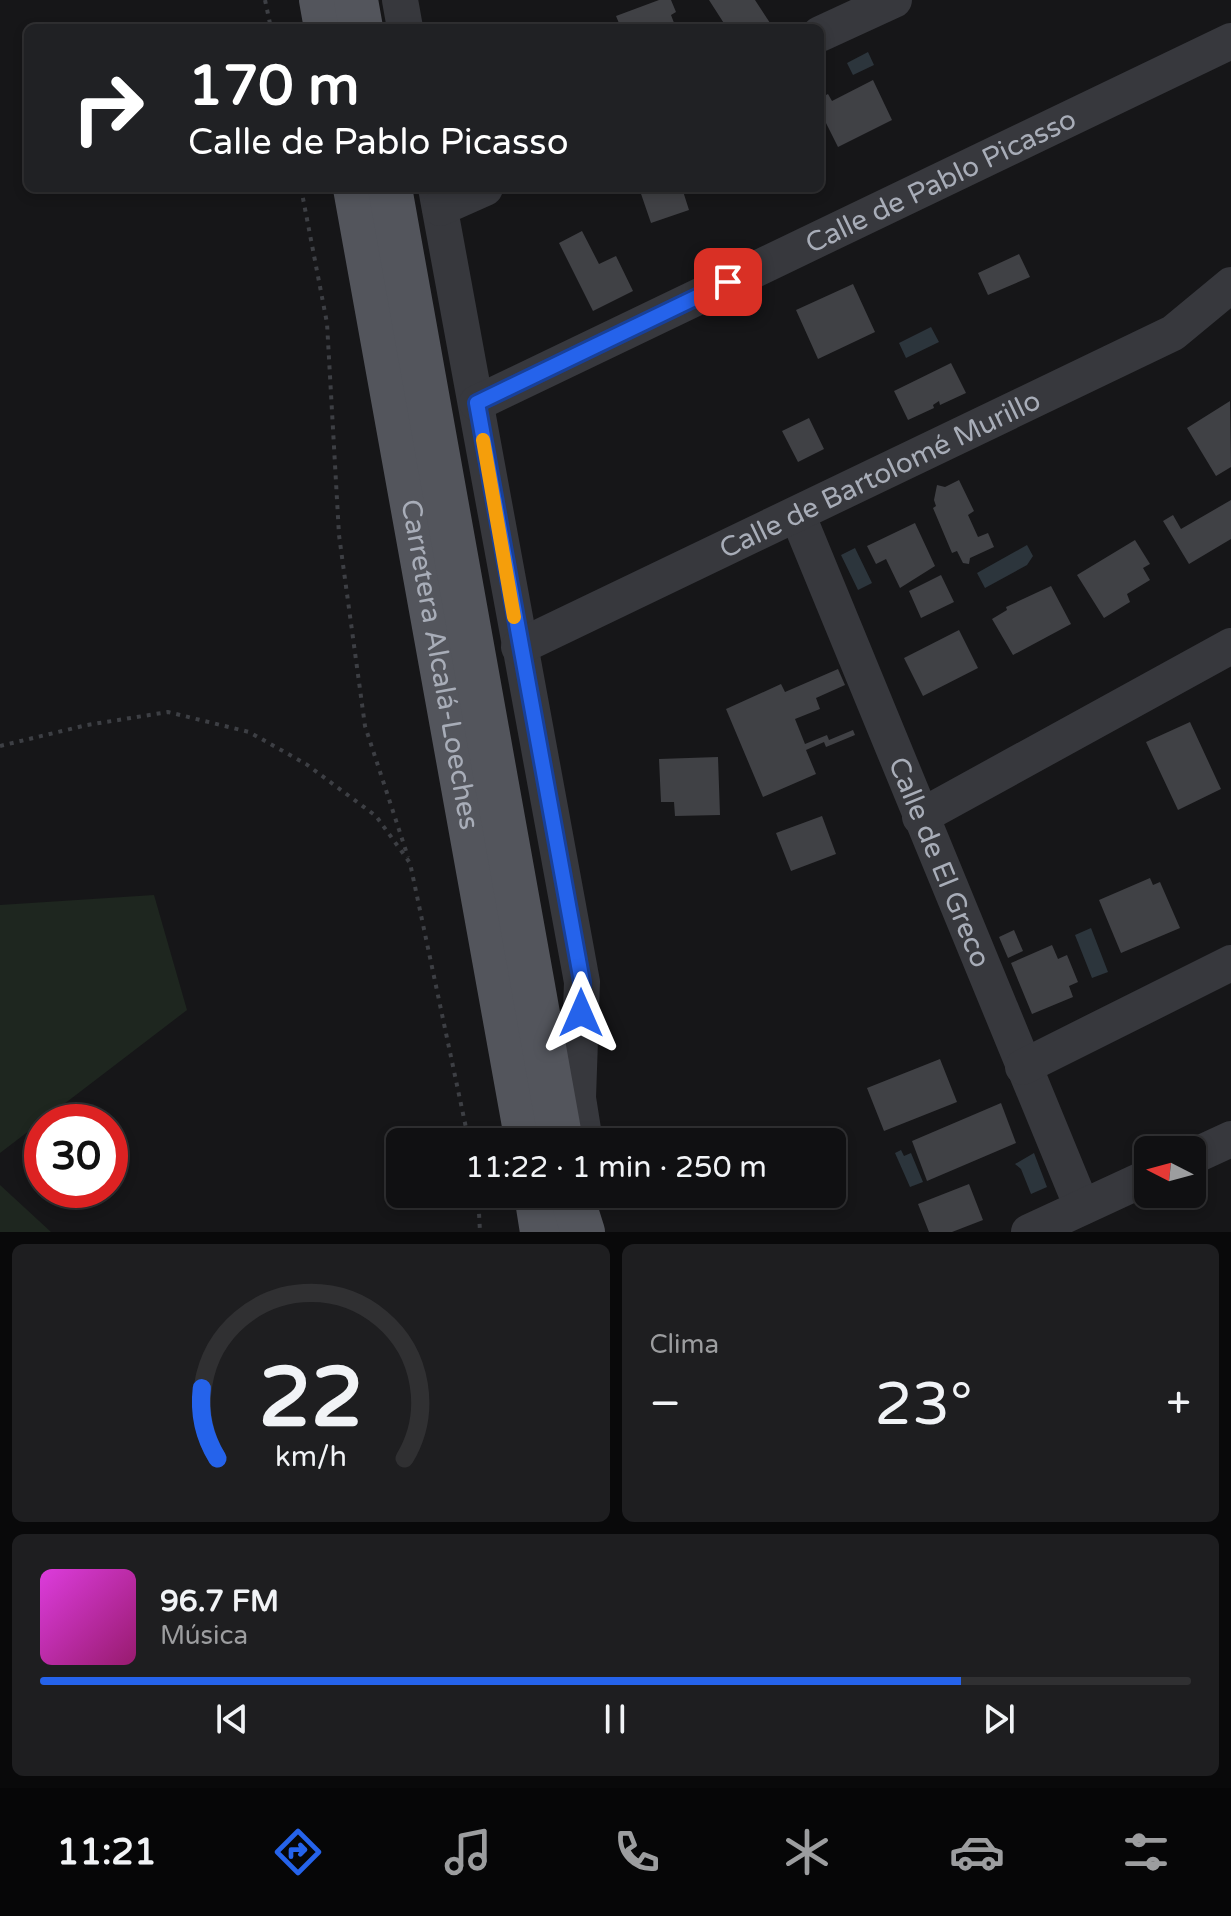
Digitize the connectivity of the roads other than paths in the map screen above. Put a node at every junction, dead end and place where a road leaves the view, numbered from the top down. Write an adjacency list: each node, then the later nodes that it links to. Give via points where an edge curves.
1 (321, 0): 5 (main road)
2 (356, 0): 6 (main road)
3 (400, 0): 7 (street)
4 (894, 0): 8 (street)
5 (325, 24)
6 (360, 24)
7 (404, 24)
8 (824, 32)
9 (1231, 41): 15 (street, Calle de Pablo Picasso)
10 (356, 192): 22 (main road, Carretera Alcalá-Loeches)
11 (391, 192): 23 (main road, Carretera Alcalá-Loeches)
12 (466, 192): 13 (street)
13 (438, 198): 15 (street)
14 (1231, 285): 16 (street, Calle de Bartolomé Murillo, via 1173,333)
15 (477, 403): 18 (street)
16 (798, 516): 18 (street, Calle de Bartolomé Murillo); 19 (street, Calle de El Greco)
17 (1231, 646): 19 (street)
18 (519, 647): 24 (street, via 582,982 578,1098)
19 (920, 817): 21 (street, Calle de El Greco)
20 (1231, 963): 21 (street)
21 (1023, 1067): 28 (street, Calle de El Greco)
22 (524, 1128)
23 (558, 1128)
24 (583, 1128)
25 (1231, 1139): 26 (street)
26 (1206, 1151)
27 (1134, 1183): 28 (street)
28 (1082, 1207): 35 (street)
29 (538, 1208): 32 (main road)
30 (575, 1208): 33 (main road)
31 (595, 1208): 34 (street)
32 (542, 1232)
33 (583, 1232)
34 (599, 1232)
35 (1029, 1232)

